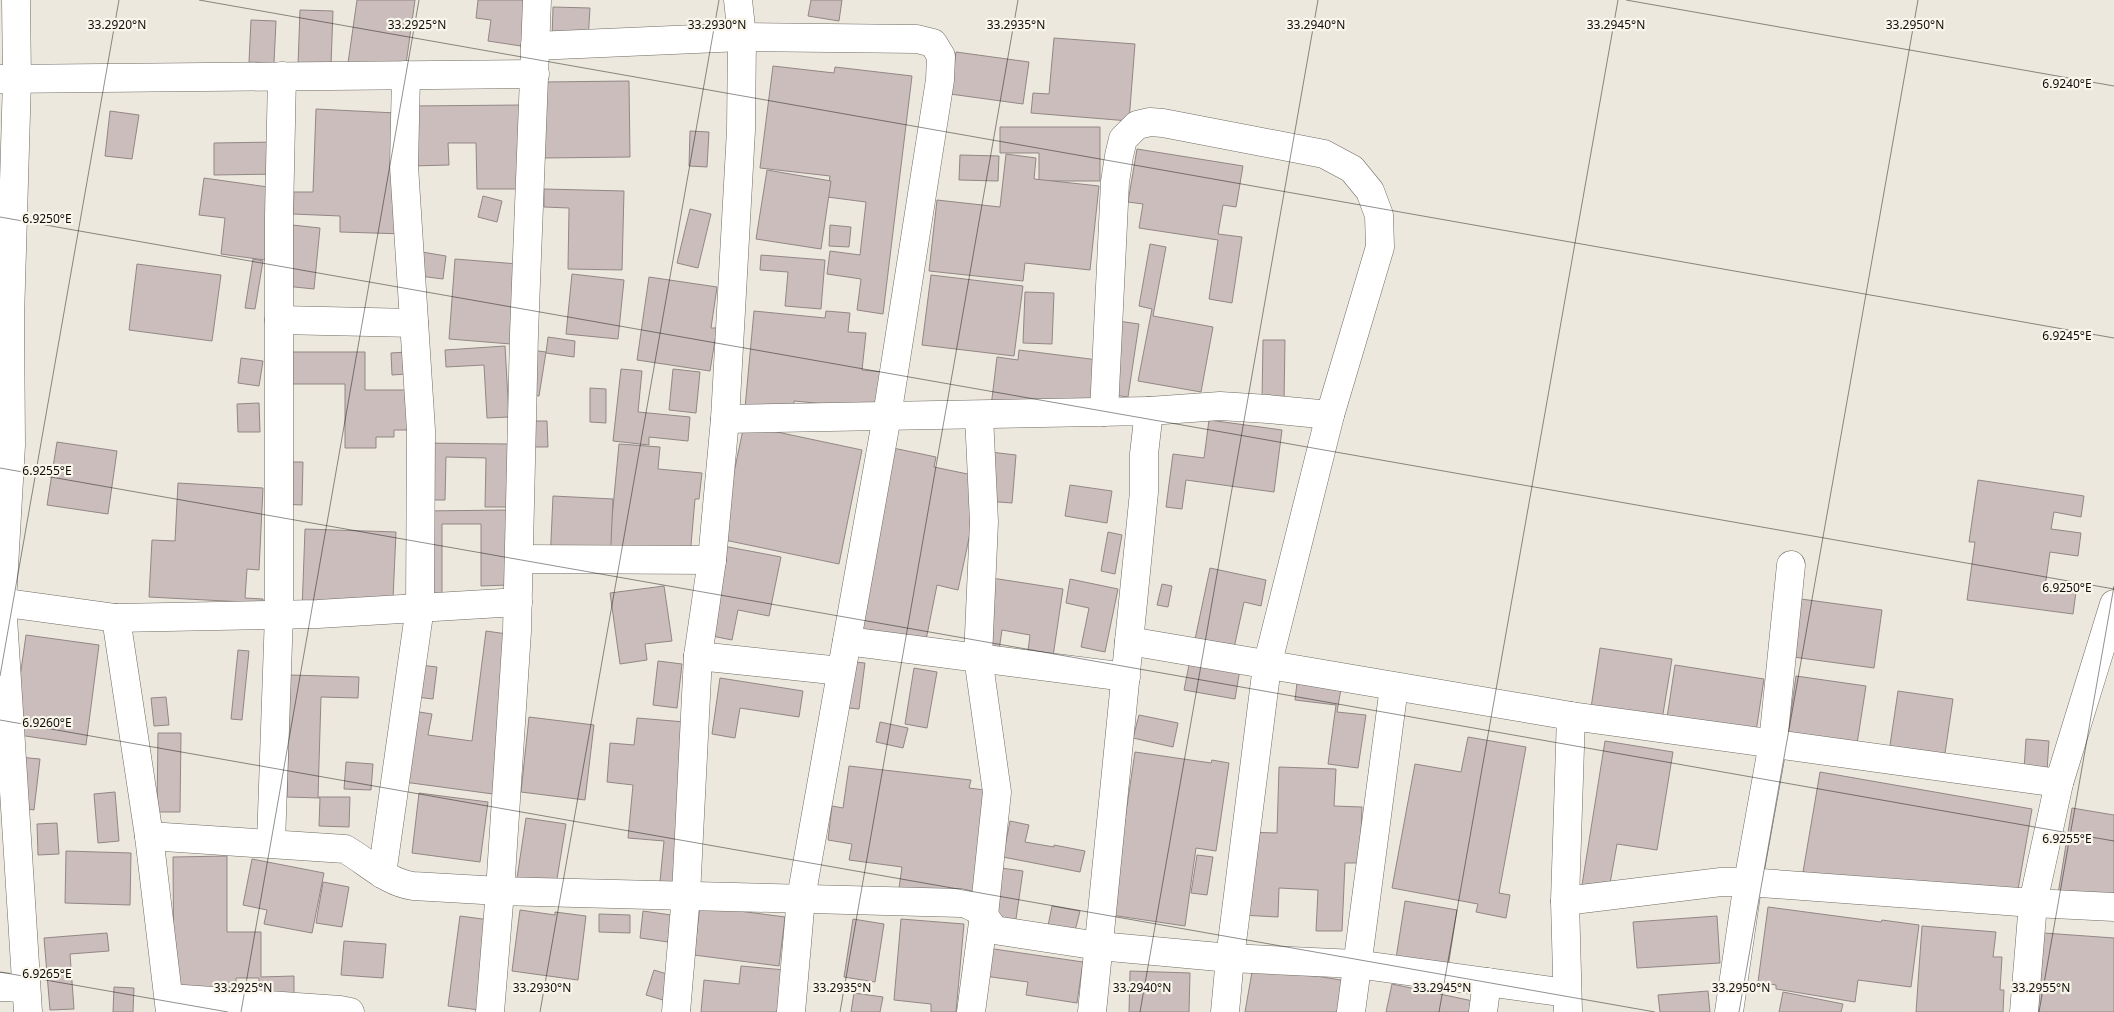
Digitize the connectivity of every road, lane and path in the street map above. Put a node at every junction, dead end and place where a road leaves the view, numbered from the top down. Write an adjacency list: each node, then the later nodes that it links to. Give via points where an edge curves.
1 (16, 0): 9 (street)
2 (537, 0): 5 (street)
3 (738, 0): 4 (street)
4 (742, 37): 5 (street); 15 (street, via 918,39 933,44 941,56 940,80); 17 (street, via 741,130)
5 (535, 46): 6 (street)
6 (536, 74): 7 (street); 18 (street, via 524,334)
7 (406, 75): 8 (street); 11 (street, via 404,166)
8 (282, 76): 9 (street); 10 (street)
9 (8, 79): 21 (street, via 11,445)
10 (279, 320): 11 (street); 25 (street)
11 (414, 324): 24 (street, via 421,430)
12 (1149, 411): 13 (street); 16 (street, via 1220,406); 28 (street)
13 (1104, 412): 14 (street); 16 (street, via 1114,182 1118,156 1123,139 1137,125 1150,122 1324,154 1352,169 1370,191 1378,215 1380,247)
14 (979, 415): 15 (street); 30 (street, via 984,522)
15 (887, 416): 17 (street); 27 (street)
16 (1330, 416): 31 (street)
17 (724, 419): 19 (street)
18 (519, 559): 19 (street); 22 (street)
19 (712, 560): 29 (street)
20 (1791, 565): 36 (street)
21 (1, 602): 26 (street); 53 (street)
22 (518, 602): 24 (street); 42 (street)
23 (2114, 604): 37 (street)
24 (420, 608): 25 (street); 40 (street)
25 (280, 614): 26 (street); 39 (street)
26 (116, 618): 38 (street)
27 (847, 641): 30 (street); 32 (street)
28 (1129, 641): 31 (street); 33 (street)
29 (698, 656): 32 (street); 43 (street)
30 (978, 658): 33 (street); 48 (street, via 997,792)
31 (1267, 666): 34 (street); 50 (street)
32 (841, 671): 44 (street)
33 (1126, 678): 49 (street)
34 (1394, 687): 35 (street); 51 (street)
35 (1571, 716): 36 (street); 45 (street)
36 (1773, 743): 37 (street); 41 (street)
37 (2059, 783): 46 (street)
38 (149, 836): 39 (street); 55 (street)
39 (271, 844): 40 (street, via 345,849)
40 (382, 874): 42 (street, via 401,884)
41 (1748, 882): 45 (street, via 1721,882); 46 (street); 65 (street)
42 (500, 891): 43 (street); 57 (street)
43 (686, 895): 44 (street); 58 (street)
44 (801, 898): 48 (street, via 961,903 973,905); 59 (street)
45 (1565, 901): 54 (street)
46 (2033, 904): 47 (street); 66 (street)
47 (2114, 907)
48 (984, 915): 49 (street, via 994,930); 60 (street)
49 (1099, 946): 50 (street); 61 (street)
50 (1230, 958): 51 (street); 62 (street)
51 (1356, 964): 52 (street); 63 (street)
52 (1487, 982): 54 (street); 64 (street)
53 (18, 996)
54 (1568, 1002)
55 (170, 1005): 56 (street)
56 (350, 1012)
57 (490, 1012)
58 (676, 1012)
59 (790, 1012)
60 (971, 1012)
61 (1092, 1012)
62 (1225, 1012)
63 (1351, 1012)
64 (1482, 1012)
65 (1729, 1012)
66 (2024, 1012)

